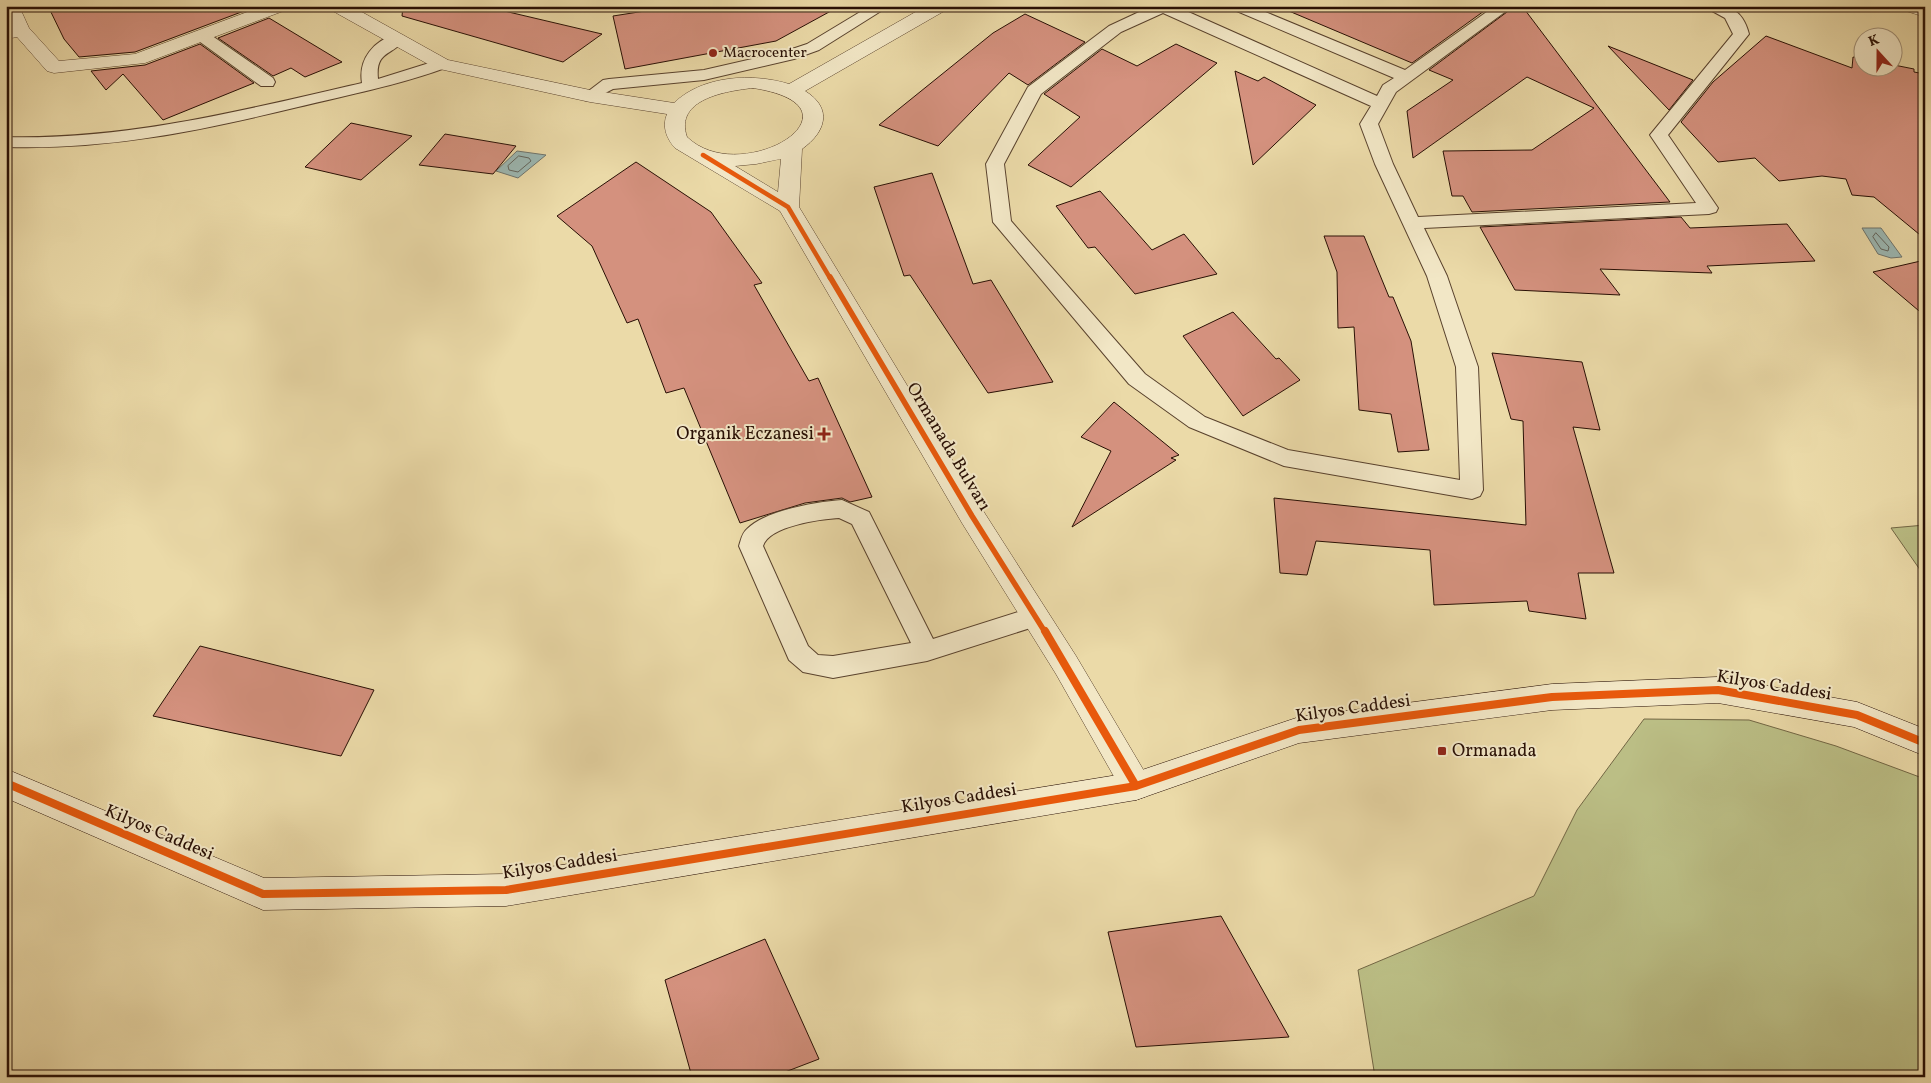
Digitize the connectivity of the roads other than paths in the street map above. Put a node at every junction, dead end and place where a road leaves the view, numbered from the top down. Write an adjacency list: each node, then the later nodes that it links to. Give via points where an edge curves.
1 (10, 6): 10 (street)
2 (280, 6): 11 (street)
3 (337, 6): 12 (street)
4 (881, 6): 13 (lane)
5 (940, 6): 14 (street)
6 (1163, 6): 21 (lane); 27 (lane, via 1115,29 1034,91 995,164 1002,222 1137,379 1197,422 1284,458 1472,490 1467,367 1437,276)
7 (1237, 6): 16 (lane)
8 (1505, 6): 16 (lane)
9 (1711, 6): 27 (lane, via 1731,12 1741,34 1659,135 1709,208)
10 (14, 32): 11 (street, via 54,67 138,59)
11 (202, 36): 17 (lane)
12 (397, 39): 15 (street); 18 (lane, via 380,50 370,64)
13 (813, 47): 14 (lane); 20 (lane, via 733,70 677,79 610,84)
14 (842, 62): 19 (street)
15 (442, 64): 18 (lane); 20 (street)
16 (1406, 77): 21 (lane, via 1389,89)
17 (266, 82)
18 (371, 85): 23 (lane, via 181,130 138,137 60,143)
19 (792, 90): 22 (street, via 774,84 731,84 698,95); 24 (street, via 806,99 813,110 813,123 806,136)
20 (590, 96): 22 (street)
21 (1381, 104): 27 (lane, via 1369,124)
22 (679, 110): 25 (street, via 673,123 676,136 686,147)
23 (6, 142)
24 (792, 146): 25 (street, via 772,155 749,159 726,160); 26 (street)
25 (703, 155): 26 (street, Ormanada Bulvarı)
26 (788, 207): 28 (street, Ormanada Bulvarı)
27 (1412, 223)
28 (1034, 617): 29 (lane); 32 (street, Ormanada Bulvarı, via 1066,665)
29 (927, 651): 29 (lane, via 861,518 842,510 821,510 768,525 754,536 751,546 798,653 812,665 833,667)
30 (1925, 744): 32 (street, Kilyos Caddesi, via 1857,715 1718,690 1552,697 1299,730)
31 (6, 783): 32 (street, Kilyos Caddesi, via 262,894 506,890)
32 (1136, 786)

